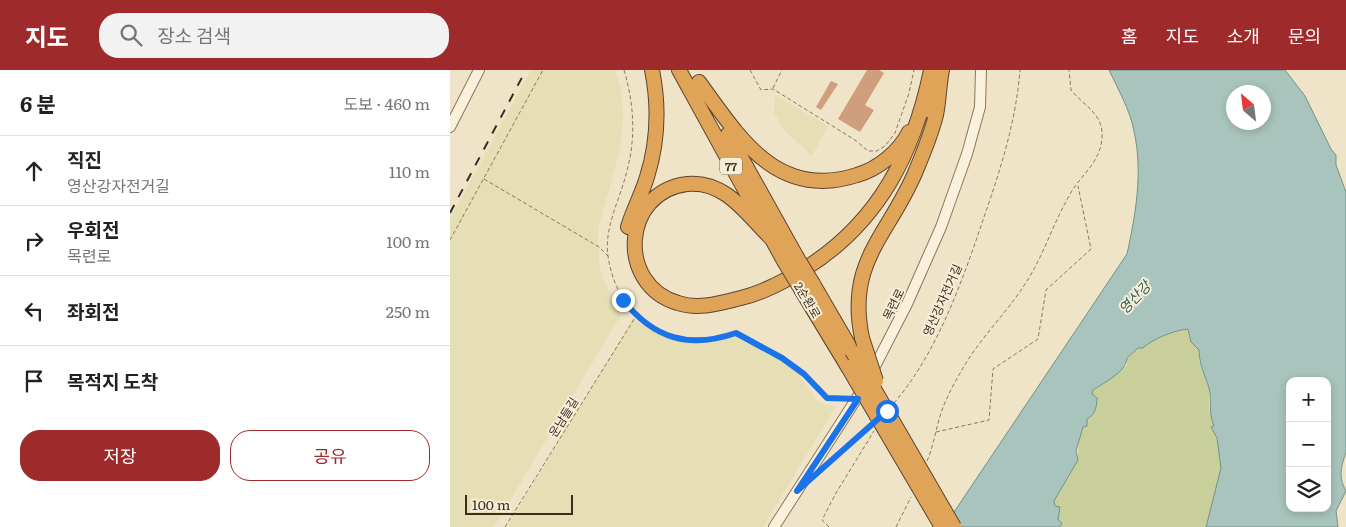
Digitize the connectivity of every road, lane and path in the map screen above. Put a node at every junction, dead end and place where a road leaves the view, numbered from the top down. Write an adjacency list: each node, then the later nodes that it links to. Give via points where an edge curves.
1 (480, 70): 18 (street)
2 (542, 70): 19 (path)
3 (624, 70): 23 (path, via 633,109 633,142 608,238)
4 (652, 70): 15 (highway, via 657,127 648,176 628,226 627,254 631,270 648,293 673,310 693,313 731,308 776,292 848,244 877,213 903,173)
5 (679, 70): 21 (highway, 2순환로 / 77)
6 (750, 70): 16 (path, via 761,90)
7 (782, 70): 16 (path)
8 (914, 70): 16 (path, via 895,133 877,151 868,151)
9 (931, 70): 17 (highway)
10 (942, 70): 15 (highway)
11 (981, 70): 27 (street, 목련로, via 980,108 941,227 907,304)
12 (1020, 70): 28 (path, 영산강자전거길, via 1016,107 993,190 953,303 901,396)
13 (1069, 71): 20 (path, via 1069,84 1076,96 1094,111 1102,131 1096,161)
14 (696, 76): 17 (highway, via 742,141 762,160 791,176 820,181 852,177 881,163 906,138); 24 (highway, 2순환로 / 77)
15 (939, 85): 28 (highway, bridge, via 936,114 917,168 875,244 862,274 857,303 862,338)
16 (773, 89)
17 (925, 100): 21 (highway, via 907,153 877,203 863,220 819,259 780,283 754,295 709,306 677,303 664,297 647,282 635,258 635,229 649,204 666,191 687,184 713,187 727,193)
18 (450, 127)
19 (483, 179): 22 (path); 23 (path)
20 (1078, 184): 31 (path, via 1068,197 1030,276 966,364 942,409); 31 (path, via 1091,249 1046,290 1038,339 992,368 989,420)
21 (772, 239): 24 (highway, 2순환로 / 77)
22 (450, 240)
23 (608, 256): 26 (path, via 623,300)
24 (790, 258): 25 (highway, 2순환로 / 77, bridge)
25 (807, 288): 28 (highway, 2순환로 / 77, bridge); 39 (highway, 2순환로 / 77, bridge, via 848,367)
26 (636, 316): 27 (path, via 657,332 697,342 736,333 782,358 804,374 827,398); 35 (path, 운남들길)
27 (858, 399): 36 (street, 목련로)
28 (886, 404): 40 (highway, 2순환로 / 77, bridge)
29 (873, 424): 33 (path)
30 (877, 428): 37 (path, via 822,520)
31 (936, 432): 32 (path)
32 (925, 468)
33 (818, 473)
34 (914, 491): 38 (path)
35 (504, 527)
36 (774, 527)
37 (829, 527)
38 (896, 527)
39 (942, 527)
40 (954, 527)

